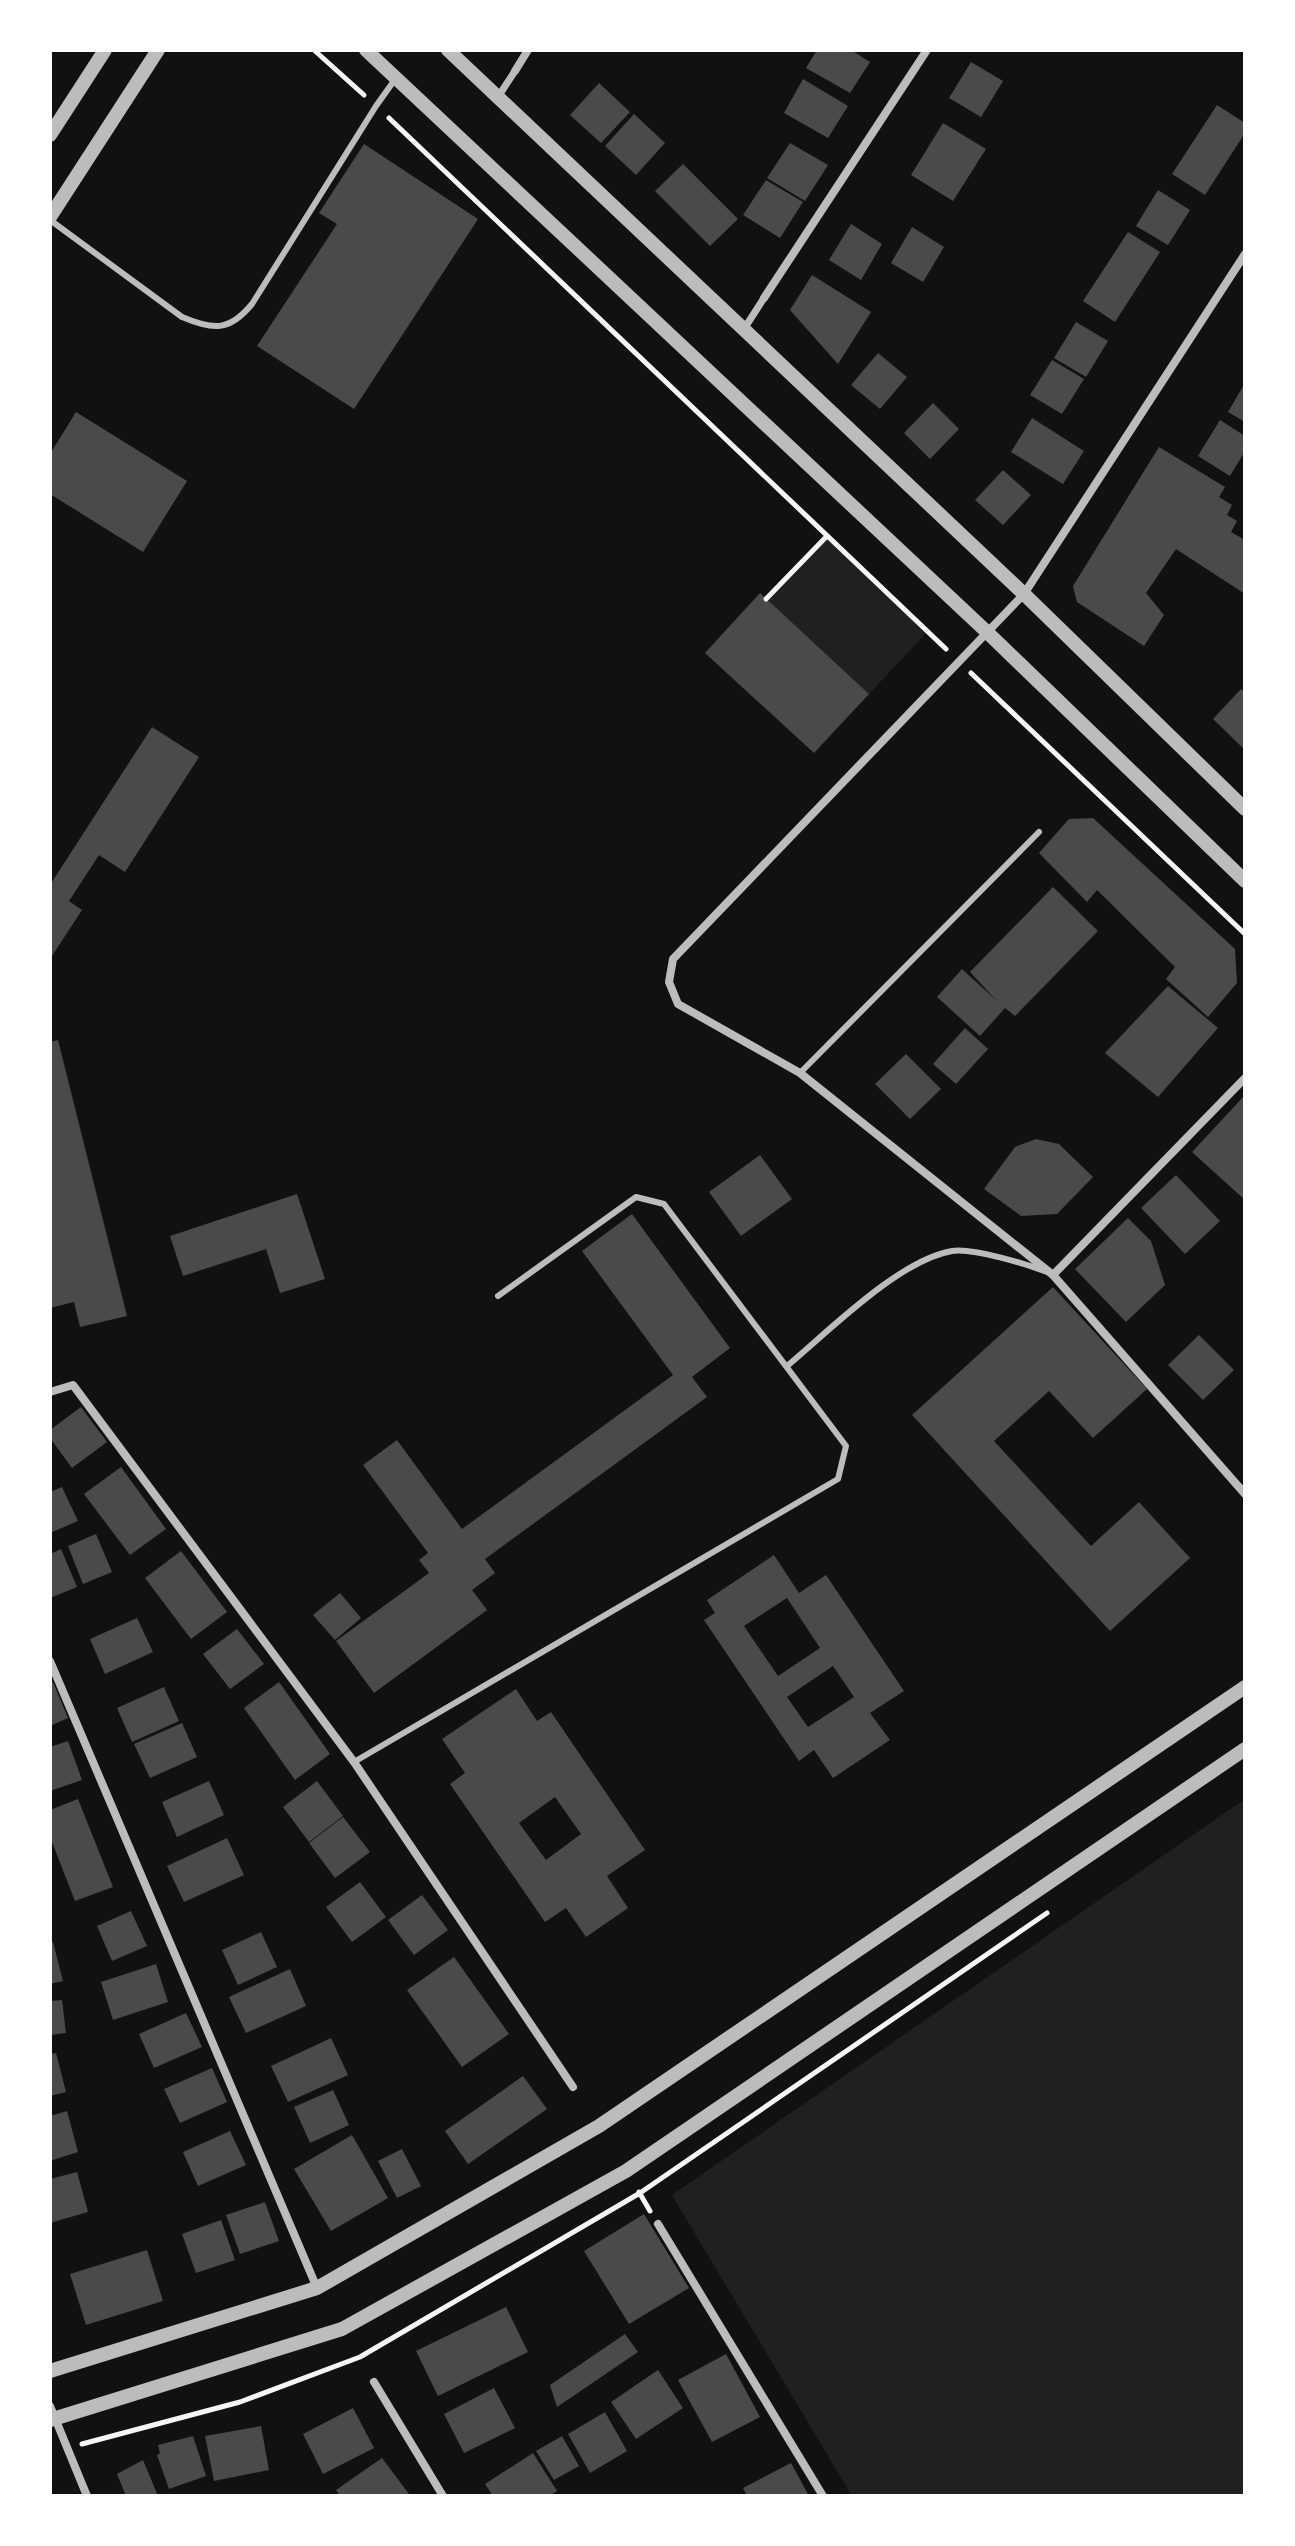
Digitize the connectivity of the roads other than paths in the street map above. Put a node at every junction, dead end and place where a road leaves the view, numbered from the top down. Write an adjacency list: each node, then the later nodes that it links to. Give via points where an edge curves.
1 (105, 50): 10 (street)
2 (158, 50): 11 (street)
3 (366, 50): 8 (street)
4 (448, 50): 9 (street)
5 (528, 50): 7 (street)
6 (927, 50): 13 (street)
7 (515, 71): 9 (street)
8 (396, 78): 11 (lane, via 252,304 240,319 222,327 182,317); 16 (street)
9 (498, 97): 14 (street)
10 (50, 135)
11 (50, 218)
12 (1245, 254): 15 (street)
13 (764, 298): 14 (street)
14 (744, 329): 15 (street)
15 (1024, 594): 16 (street); 17 (street)
16 (988, 633): 19 (street); 20 (street, via 673,959 669,982 678,1004)
17 (1245, 809)
18 (1039, 832): 20 (lane)
19 (1245, 881)
20 (800, 1073): 22 (street)
21 (1245, 1078): 22 (street)
22 (1053, 1275): 24 (lane, via 1016,1260 953,1251 902,1271); 26 (street)
23 (498, 1296): 24 (lane, via 636,1197 664,1204)
24 (787, 1366): 30 (lane, via 846,1446 838,1479)
25 (50, 1392): 30 (street, via 73,1385)
26 (1245, 1494)
27 (50, 1661): 33 (street)
28 (1245, 1687): 33 (street, via 599,2126)
29 (1245, 1749): 36 (street, via 626,2171 342,2329)
30 (354, 1762): 31 (street)
31 (573, 2087)
32 (658, 2224): 39 (street)
33 (317, 2288): 34 (street)
34 (50, 2371)
35 (374, 2382): 38 (street)
36 (52, 2415): 37 (street)
37 (87, 2496)
38 (443, 2496)
39 (823, 2496)

